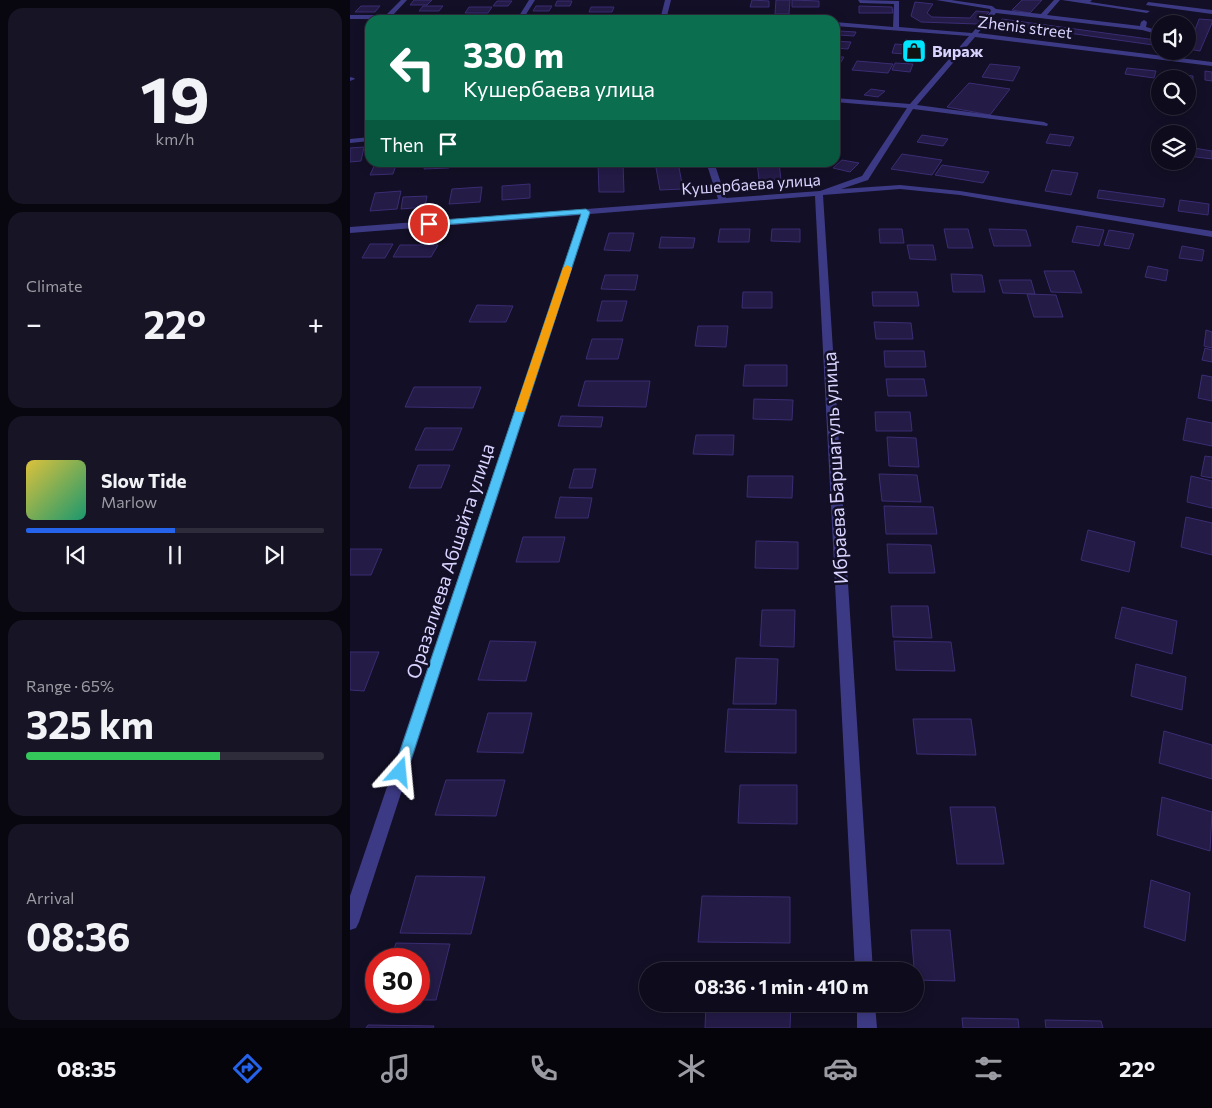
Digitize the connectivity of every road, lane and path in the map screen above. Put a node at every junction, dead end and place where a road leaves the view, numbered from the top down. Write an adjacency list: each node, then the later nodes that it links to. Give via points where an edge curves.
1 (404, 0): 13 (street)
2 (532, 0): 14 (street)
3 (668, 0): 15 (street)
4 (942, 0): 11 (street)
5 (996, 0): 11 (street)
6 (1057, 0): 16 (street)
7 (1065, 0): 9 (street)
8 (860, 1): 21 (street, via 897,2)
9 (1088, 2): 10 (street)
10 (1148, 5): 12 (street); 20 (street)
11 (993, 9): 16 (street); 23 (street)
12 (1212, 12)
13 (390, 15)
14 (523, 15)
15 (666, 15)
16 (1043, 16): 20 (street)
17 (350, 17): 18 (street)
18 (365, 17)
19 (840, 24): 21 (street, Zhenis street)
20 (1142, 28): 22 (street)
21 (896, 29): 23 (street, Zhenis street)
22 (1151, 30)
23 (976, 35): 24 (street, Zhenis street, via 1080,48 1078,55 1108,58 1112,52); 28 (street)
24 (1151, 54)
25 (1192, 60): 26 (street)
26 (1212, 64)
27 (840, 100): 28 (street)
28 (912, 107): 29 (street); 33 (street, via 864,178)
29 (1044, 124)
30 (365, 140): 31 (street)
31 (350, 141)
32 (712, 167): 34 (street)
33 (819, 194): 34 (street, Кушербаева улица); 37 (street, Кушербаева улица, via 900,187 960,193); 39 (street, Ибраева Баршагуль улица)
34 (723, 201): 35 (street, Кушербаева улица)
35 (586, 212): 36 (street, Кушербаева улица); 38 (street, Оразалиева Абшайта улица)
36 (350, 230)
37 (1212, 234)
38 (350, 922)
39 (863, 962)
40 (866, 1012): 41 (street)
41 (867, 1028)

